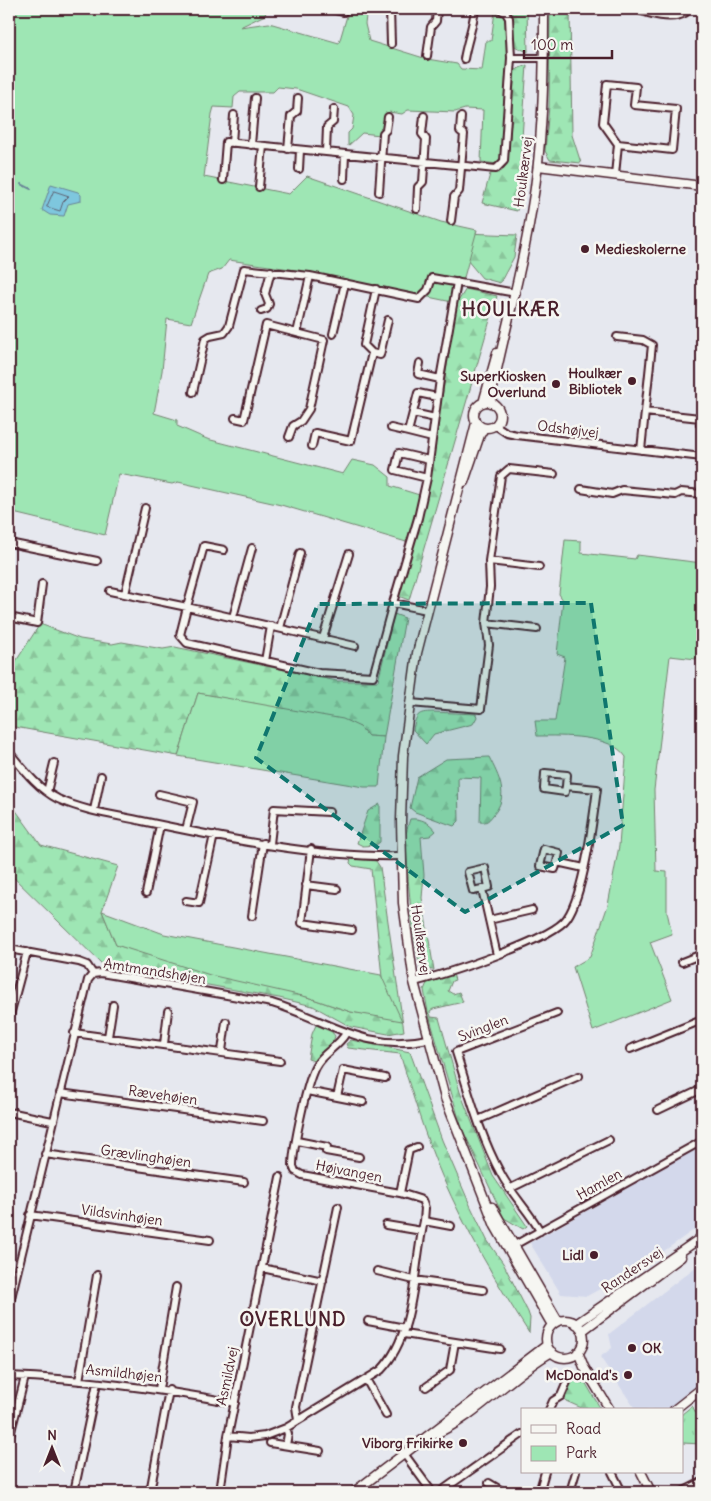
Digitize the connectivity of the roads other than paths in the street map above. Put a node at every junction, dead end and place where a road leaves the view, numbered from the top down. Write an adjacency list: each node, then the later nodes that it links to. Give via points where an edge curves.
1 (331, 9): 2 (street, via 343,12)
2 (344, 9)
3 (390, 9): 10 (street)
4 (437, 9): 11 (street, via 436,21 431,27)
5 (475, 9): 14 (street)
6 (499, 9): 12 (street, via 508,18)
7 (544, 9): 13 (street, Houlkærvej)
8 (636, 9): 9 (street, via 677,17 685,13)
9 (685, 9)
10 (391, 44)
11 (428, 56)
12 (511, 58): 13 (street); 32 (street, via 504,160 496,169)
13 (544, 58): 33 (street, Houlkærvej)
14 (464, 60)
15 (255, 98): 24 (street)
16 (298, 98): 26 (street, via 297,111 291,116)
17 (334, 109): 28 (street, via 334,122 328,127)
18 (234, 115): 22 (street)
19 (424, 116): 31 (street)
20 (388, 117): 30 (street)
21 (461, 117): 32 (street, via 460,131 464,134)
22 (232, 143): 24 (street); 37 (street, via 226,142)
23 (618, 144): 23 (street, via 603,123 607,84 636,87 634,105 676,109 672,150); 35 (street)
24 (251, 145): 25 (street)
25 (263, 146): 26 (street); 39 (street)
26 (288, 148): 27 (street)
27 (300, 150): 28 (street); 34 (street)
28 (326, 152): 29 (street)
29 (345, 154): 30 (street); 36 (street)
30 (381, 158): 31 (street); 40 (street)
31 (424, 162): 32 (street); 41 (street)
32 (461, 166): 42 (street, via 459,191 454,197)
33 (538, 166): 35 (street); 48 (street, Houlkærvej)
34 (299, 169)
35 (614, 176): 38 (street)
36 (344, 179)
37 (223, 180)
38 (702, 186)
39 (259, 187)
40 (379, 192)
41 (417, 209)
42 (451, 221)
43 (271, 271): 44 (street); 49 (street, via 265,294 269,304); 57 (street, via 244,269 229,326 224,333 205,339)
44 (310, 276): 46 (street); 51 (street)
45 (457, 282): 47 (street, via 432,278 428,290 419,299); 48 (street); 56 (street)
46 (345, 283): 47 (street); 52 (street)
47 (376, 290): 54 (street, via 364,346)
48 (516, 293): 59 (street, Houlkærvej)
49 (262, 311)
50 (388, 320): 54 (street, via 380,355)
51 (297, 333): 62 (street, via 266,325 244,420); 70 (street, via 324,340 309,409 293,426)
52 (333, 334)
53 (617, 337): 60 (street, via 643,340 652,345)
54 (372, 353): 72 (street, via 351,441 315,433)
55 (420, 363): 56 (street, via 418,374)
56 (440, 379): 58 (street)
57 (193, 392)
58 (437, 397): 61 (street, via 418,393); 63 (street)
59 (486, 403): 64 (street, via 474,411); 66 (street, via 497,408 500,414)
60 (645, 412): 65 (street, via 700,418); 73 (street)
61 (413, 413): 63 (street); 69 (street)
62 (235, 418)
63 (435, 418): 71 (street)
64 (476, 422): 68 (street); 81 (street, Houlkærvej)
65 (700, 424)
66 (496, 425): 68 (street); 73 (street, Odshøjvej, via 516,435)
67 (391, 428): 69 (street)
68 (484, 428): 81 (street, Houlkærvej)
69 (408, 432): 71 (street)
70 (289, 437)
71 (432, 438): 75 (street)
72 (312, 446)
73 (641, 450): 74 (street, Odshøjvej)
74 (702, 457)
75 (429, 460): 77 (street); 77 (street, via 399,453 395,470)
76 (554, 474): 88 (street, via 509,469 500,476)
77 (427, 478): 93 (street)
78 (581, 489): 79 (street, via 612,494 622,490)
79 (702, 494)
80 (145, 508): 92 (street)
81 (454, 510): 95 (street, Houlkærvej)
82 (9, 543): 87 (street)
83 (252, 548): 97 (street)
84 (224, 550): 94 (street, via 204,546)
85 (300, 553): 100 (street)
86 (349, 554): 102 (street)
87 (97, 561)
88 (489, 561): 89 (street); 98 (street)
89 (539, 567)
90 (42, 584): 96 (street, via 37,623)
91 (110, 591): 92 (street)
92 (126, 594): 94 (street)
93 (392, 603): 95 (street); 104 (street, via 373,676 337,675)
94 (187, 607): 97 (street); 104 (street, via 180,635 187,643)
95 (427, 610): 105 (street, Houlkærvej)
96 (9, 617)
97 (233, 617): 99 (street)
98 (486, 623): 101 (street); 105 (street, via 489,645 481,709)
99 (271, 626): 100 (street); 104 (street)
100 (280, 628): 102 (street)
101 (537, 629)
102 (324, 638): 103 (street)
103 (355, 646)
104 (265, 661)
105 (410, 702): 119 (street, Houlkærvej, via 403,756)
106 (9, 752): 110 (street)
107 (54, 763): 110 (street)
108 (101, 776): 112 (street)
109 (566, 786): 121 (street, via 597,789)
110 (47, 792): 112 (street, via 69,804)
111 (159, 794): 115 (street, via 193,802)
112 (94, 810): 114 (street)
113 (328, 812): 117 (street, via 274,809)
114 (160, 825): 115 (street); 125 (street)
115 (186, 830): 116 (street)
116 (214, 835): 117 (street); 126 (street, via 199,903)
117 (266, 844): 118 (street); 128 (street)
118 (311, 849): 119 (street); 122 (street)
119 (401, 856): 137 (street, Houlkærvej)
120 (557, 862): 121 (street)
121 (584, 868): 134 (street, via 573,909 564,922)
122 (306, 885): 123 (street); 130 (street, via 302,923)
123 (338, 889)
124 (482, 889): 129 (street)
125 (146, 893)
126 (186, 901)
127 (532, 910): 129 (street)
128 (252, 916)
129 (489, 920): 134 (street)
130 (352, 930)
131 (9, 949): 132 (street)
132 (27, 952): 136 (street, via 79,962); 141 (street)
133 (702, 954): 135 (street)
134 (497, 955): 137 (street)
135 (682, 962)
136 (93, 974): 144 (street, Amtmandshøjen, via 88,980); 145 (street, Amtmandshøjen, via 272,1003)
137 (414, 982): 147 (street, Houlkærvej)
138 (113, 1005): 146 (street)
139 (168, 1011): 148 (street)
140 (557, 1013): 161 (street, Svinglen, via 456,1052)
141 (9, 1019)
142 (702, 1020): 149 (street)
143 (226, 1022): 150 (street)
144 (74, 1033): 146 (street); 156 (street, Amtmandshøjen)
145 (346, 1033): 147 (street, Amtmandshøjen, via 382,1043); 155 (street, Højvangen, via 339,1045 317,1063)
146 (108, 1037): 148 (street)
147 (428, 1039): 183 (street, Houlkærvej, via 445,1098 473,1172 495,1226)
148 (164, 1044): 150 (street)
149 (630, 1048)
150 (222, 1051): 151 (street)
151 (280, 1061)
152 (579, 1076): 161 (street)
153 (385, 1078): 157 (street, via 343,1070)
154 (702, 1089): 159 (street)
155 (307, 1092): 157 (street); 165 (street, Højvangen)
156 (60, 1093): 162 (street, Amtmandshøjen); 163 (street, Rævehøjen)
157 (337, 1098): 158 (street)
158 (362, 1102)
159 (658, 1110)
160 (9, 1112): 162 (street)
161 (478, 1120): 172 (street, Svinglen)
162 (52, 1121): 168 (street, Amtmandshøjen)
163 (263, 1121)
164 (609, 1140): 172 (street)
165 (297, 1141): 169 (street, Højvangen); 173 (street, Højvangen, via 293,1166 302,1175)
166 (702, 1141): 180 (street, Hamlen)
167 (417, 1147): 173 (street, via 409,1150)
168 (45, 1154): 171 (street, Grævlinghøjen); 175 (street, Amtmandshøjen)
169 (358, 1157)
170 (280, 1178): 184 (street, Asmildvej)
171 (244, 1182)
172 (509, 1189): 180 (street, Svinglen)
173 (400, 1193): 176 (street, Højvangen, via 422,1200)
174 (338, 1207): 188 (street)
175 (30, 1215): 182 (street, Vildsvinhøjen); 191 (street, Amtmandshøjen)
176 (424, 1221): 178 (street); 179 (street, Højvangen)
177 (386, 1225): 179 (street)
178 (451, 1226)
179 (422, 1231): 187 (street, Højvangen)
180 (540, 1231): 183 (street, Hamlen)
181 (702, 1238): 194 (street, Randersvej); 196 (street, Randersvej, via 659,1275)
182 (210, 1240)
183 (510, 1247): 193 (street, Houlkærvej)
184 (262, 1268): 188 (street); 213 (street, Asmildvej)
185 (377, 1272): 187 (street)
186 (97, 1276): 207 (street)
187 (414, 1280): 190 (street); 195 (street, Højvangen)
188 (323, 1281): 219 (street, via 296,1407)
189 (176, 1287): 211 (street)
190 (483, 1290)
191 (9, 1306)
192 (368, 1321): 195 (street)
193 (555, 1323): 194 (street, via 569,1320); 198 (street, via 546,1334)
194 (576, 1324): 196 (street)
195 (404, 1331): 197 (street); 206 (street, Højvangen, via 392,1359)
196 (582, 1331): 201 (street, via 583,1342)
197 (455, 1342): 199 (street); 209 (street, via 450,1370)
198 (547, 1345): 200 (street); 223 (street)
199 (500, 1349)
200 (552, 1352): 202 (street, via 561,1357); 223 (street, via 465,1416)
201 (578, 1352): 202 (street); 216 (street)
202 (571, 1356): 215 (street)
203 (570, 1375): 214 (street, via 561,1396)
204 (9, 1376): 205 (street, Asmildhøjen)
205 (25, 1377): 207 (street, Asmildhøjen); 224 (street)
206 (366, 1379): 218 (street); 219 (street, Højvangen)
207 (79, 1381): 208 (street, Asmildhøjen)
208 (97, 1383): 211 (street, Asmildhøjen); 236 (street)
209 (426, 1387)
210 (702, 1388): 217 (street)
211 (159, 1389): 212 (street, Asmildhøjen)
212 (169, 1390): 213 (street, Asmildhøjen); 237 (street)
213 (235, 1404): 222 (street, Asmildvej)
214 (550, 1408)
215 (603, 1408)
216 (609, 1408)
217 (677, 1408)
218 (386, 1415)
219 (298, 1420): 220 (street, Højvangen)
220 (286, 1428): 222 (street, Højvangen, via 265,1436); 226 (street)
221 (521, 1435): 241 (street)
222 (228, 1436): 238 (street, Asmildvej)
223 (429, 1437): 228 (street)
224 (9, 1439)
225 (270, 1443): 226 (street)
226 (286, 1445): 227 (street)
227 (320, 1450)
228 (405, 1455): 239 (street); 240 (street)
229 (544, 1474): 235 (street)
230 (575, 1474): 244 (street)
231 (613, 1474): 245 (street)
232 (643, 1474): 246 (street)
233 (702, 1482): 247 (street)
234 (489, 1483): 242 (street)
235 (538, 1490): 243 (street)
236 (74, 1492)
237 (150, 1492)
238 (220, 1492)
239 (354, 1492)
240 (432, 1492)
241 (440, 1492)
242 (504, 1492)
243 (553, 1492)
244 (570, 1492)
245 (622, 1492)
246 (651, 1492)
247 (682, 1492)

